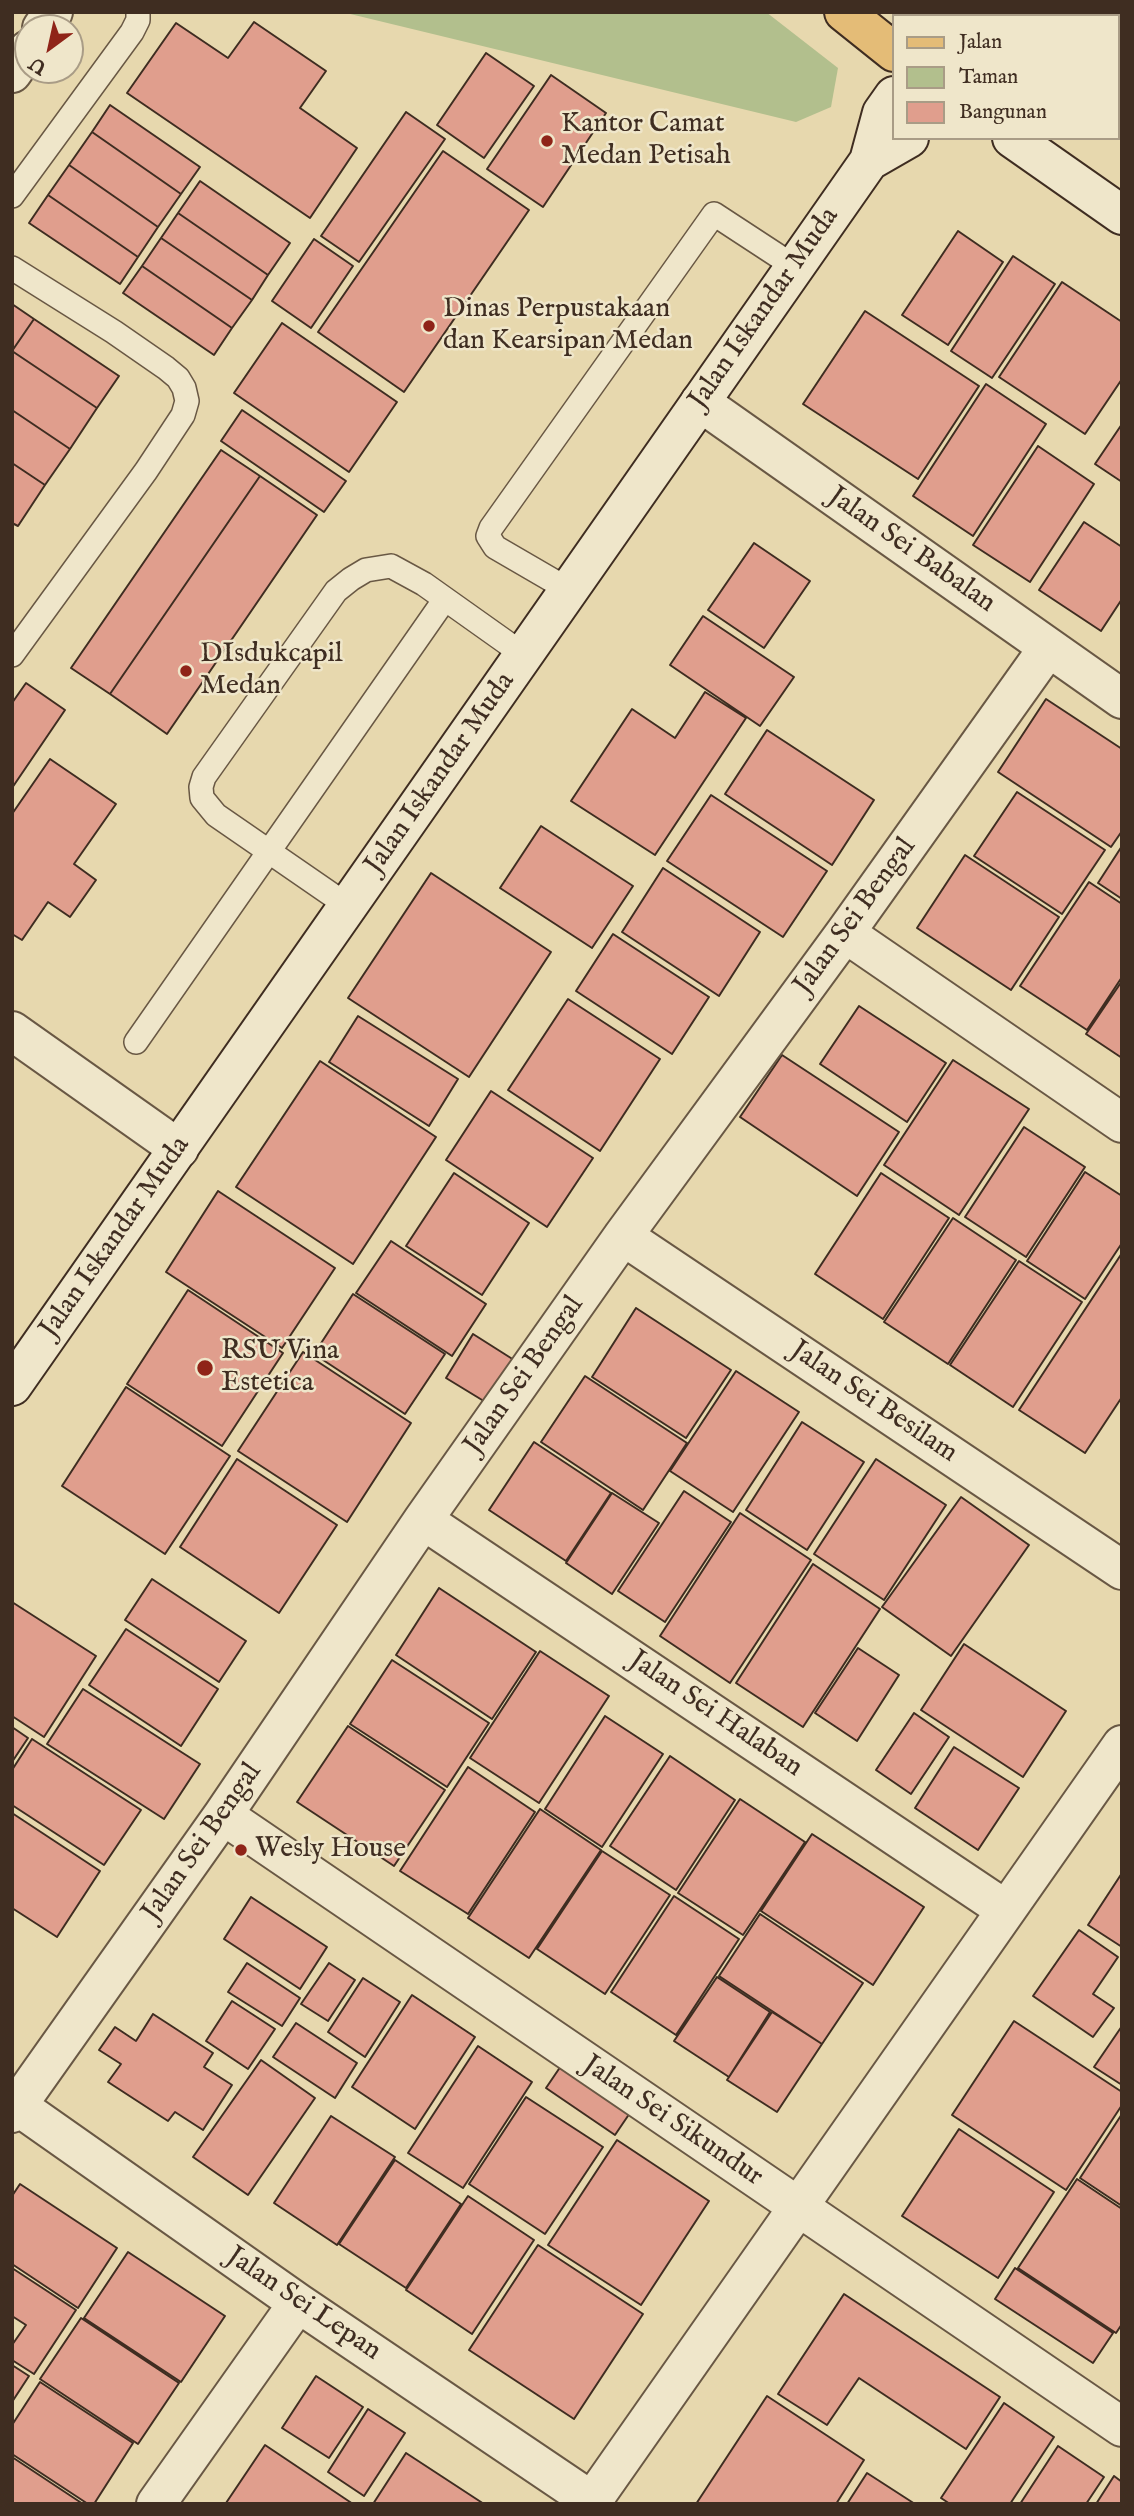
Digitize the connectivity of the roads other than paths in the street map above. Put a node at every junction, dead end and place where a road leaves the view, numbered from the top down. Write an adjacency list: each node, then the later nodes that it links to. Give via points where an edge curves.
1 (138, 12): 8 (lane, via 132,32)
2 (844, 12): 3 (main road)
3 (892, 50)
4 (892, 99): 7 (street, Jalan Iskandar Muda, via 882,113)
5 (906, 140): 7 (street, Jalan Iskandar Muda)
6 (1015, 140): 9 (street)
7 (869, 161): 10 (street, Jalan Iskandar Muda)
8 (12, 196)
9 (1122, 215)
10 (795, 267): 12 (street, Jalan Iskandar Muda); 13 (lane, via 714,214 491,528 488,536 495,547)
11 (12, 268): 16 (lane, via 166,368 178,378 187,401 183,415 146,471)
12 (700, 402): 13 (street, Jalan Iskandar Muda); 15 (street, Jalan Sei Babalan)
13 (569, 590): 17 (street, Jalan Iskandar Muda)
14 (445, 599): 17 (lane); 19 (lane); 19 (lane, via 391,566 366,570 351,579 336,592 204,777 202,798 208,806)
15 (1048, 648): 18 (street, Jalan Sei Babalan); 21 (street, Jalan Sei Bengal)
16 (12, 655)
17 (524, 655): 20 (street, Jalan Iskandar Muda)
18 (1122, 699)
19 (268, 851): 20 (lane); 23 (lane)
20 (348, 906): 25 (street, Jalan Iskandar Muda)
21 (845, 933): 24 (street); 26 (street, Jalan Sei Bengal)
22 (12, 1031): 25 (street)
23 (136, 1042)
24 (1122, 1123)
25 (178, 1149): 27 (street, Jalan Iskandar Muda)
26 (623, 1236): 28 (street, Jalan Sei Bengal); 29 (street, Jalan Sei Besilam)
27 (12, 1386)
28 (423, 1520): 31 (street, Jalan Sei Bengal); 32 (street, Jalan Sei Halaban)
29 (1122, 1570)
30 (1122, 1745): 32 (street)
31 (223, 1815): 33 (street, Jalan Sei Bengal); 34 (street, Jalan Sei Sikundur)
32 (1006, 1910): 34 (street)
33 (14, 2107): 35 (street, Jalan Sei Lepan)
34 (797, 2207): 36 (street, Jalan Sei Sikundur); 37 (street)
35 (298, 2303): 37 (street, Jalan Sei Lepan); 38 (street)
36 (1120, 2423)
37 (593, 2503)
38 (156, 2504)

